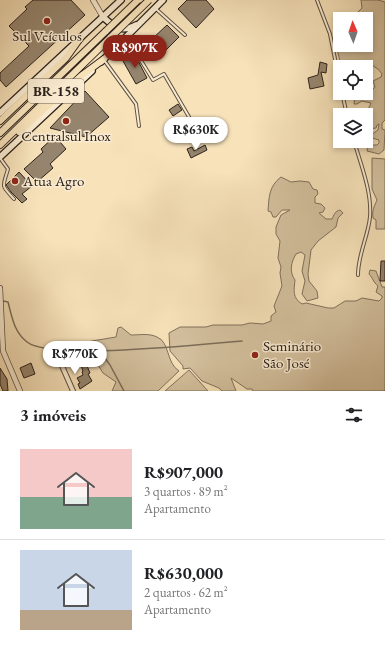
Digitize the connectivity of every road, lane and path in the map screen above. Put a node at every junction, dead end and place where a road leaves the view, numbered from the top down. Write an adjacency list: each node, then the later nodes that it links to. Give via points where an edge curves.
1 (93, 0): 8 (street)
2 (121, 0): 8 (main road, BR-158)
3 (138, 0): 18 (highway, BR-158, bridge)
4 (149, 0): 20 (highway, BR-158, bridge)
5 (163, 0): 7 (main road, BR-158)
6 (317, 0): 14 (lane, via 330,34)
7 (155, 8): 9 (main road, BR-158); 10 (lane)
8 (103, 17): 9 (main road, via 123,29); 11 (main road, BR-158)
9 (140, 23): 12 (main road, BR-158)
10 (185, 36)
11 (81, 37): 15 (main road, BR-158); 16 (highway, BR-158, via 66,58)
12 (126, 38): 13 (main road, BR-158); 19 (lane, via 153,80 164,74)
13 (104, 59): 17 (lane, via 136,104); 22 (highway, BR-158, via 81,76); 23 (main road, BR-158)
14 (335, 60)
15 (0, 113)
16 (0, 121)
17 (139, 126)
18 (0, 133)
19 (203, 141)
20 (0, 145)
21 (356, 148): 25 (lane, via 368,194 370,216 367,236 360,255)
22 (0, 149)
23 (0, 158): 24 (lane, via 8,169 2,187)
24 (14, 199)
25 (358, 275)
26 (0, 288): 28 (street, via 3,351)
27 (62, 366): 29 (street)
28 (20, 391)
29 (73, 391)

